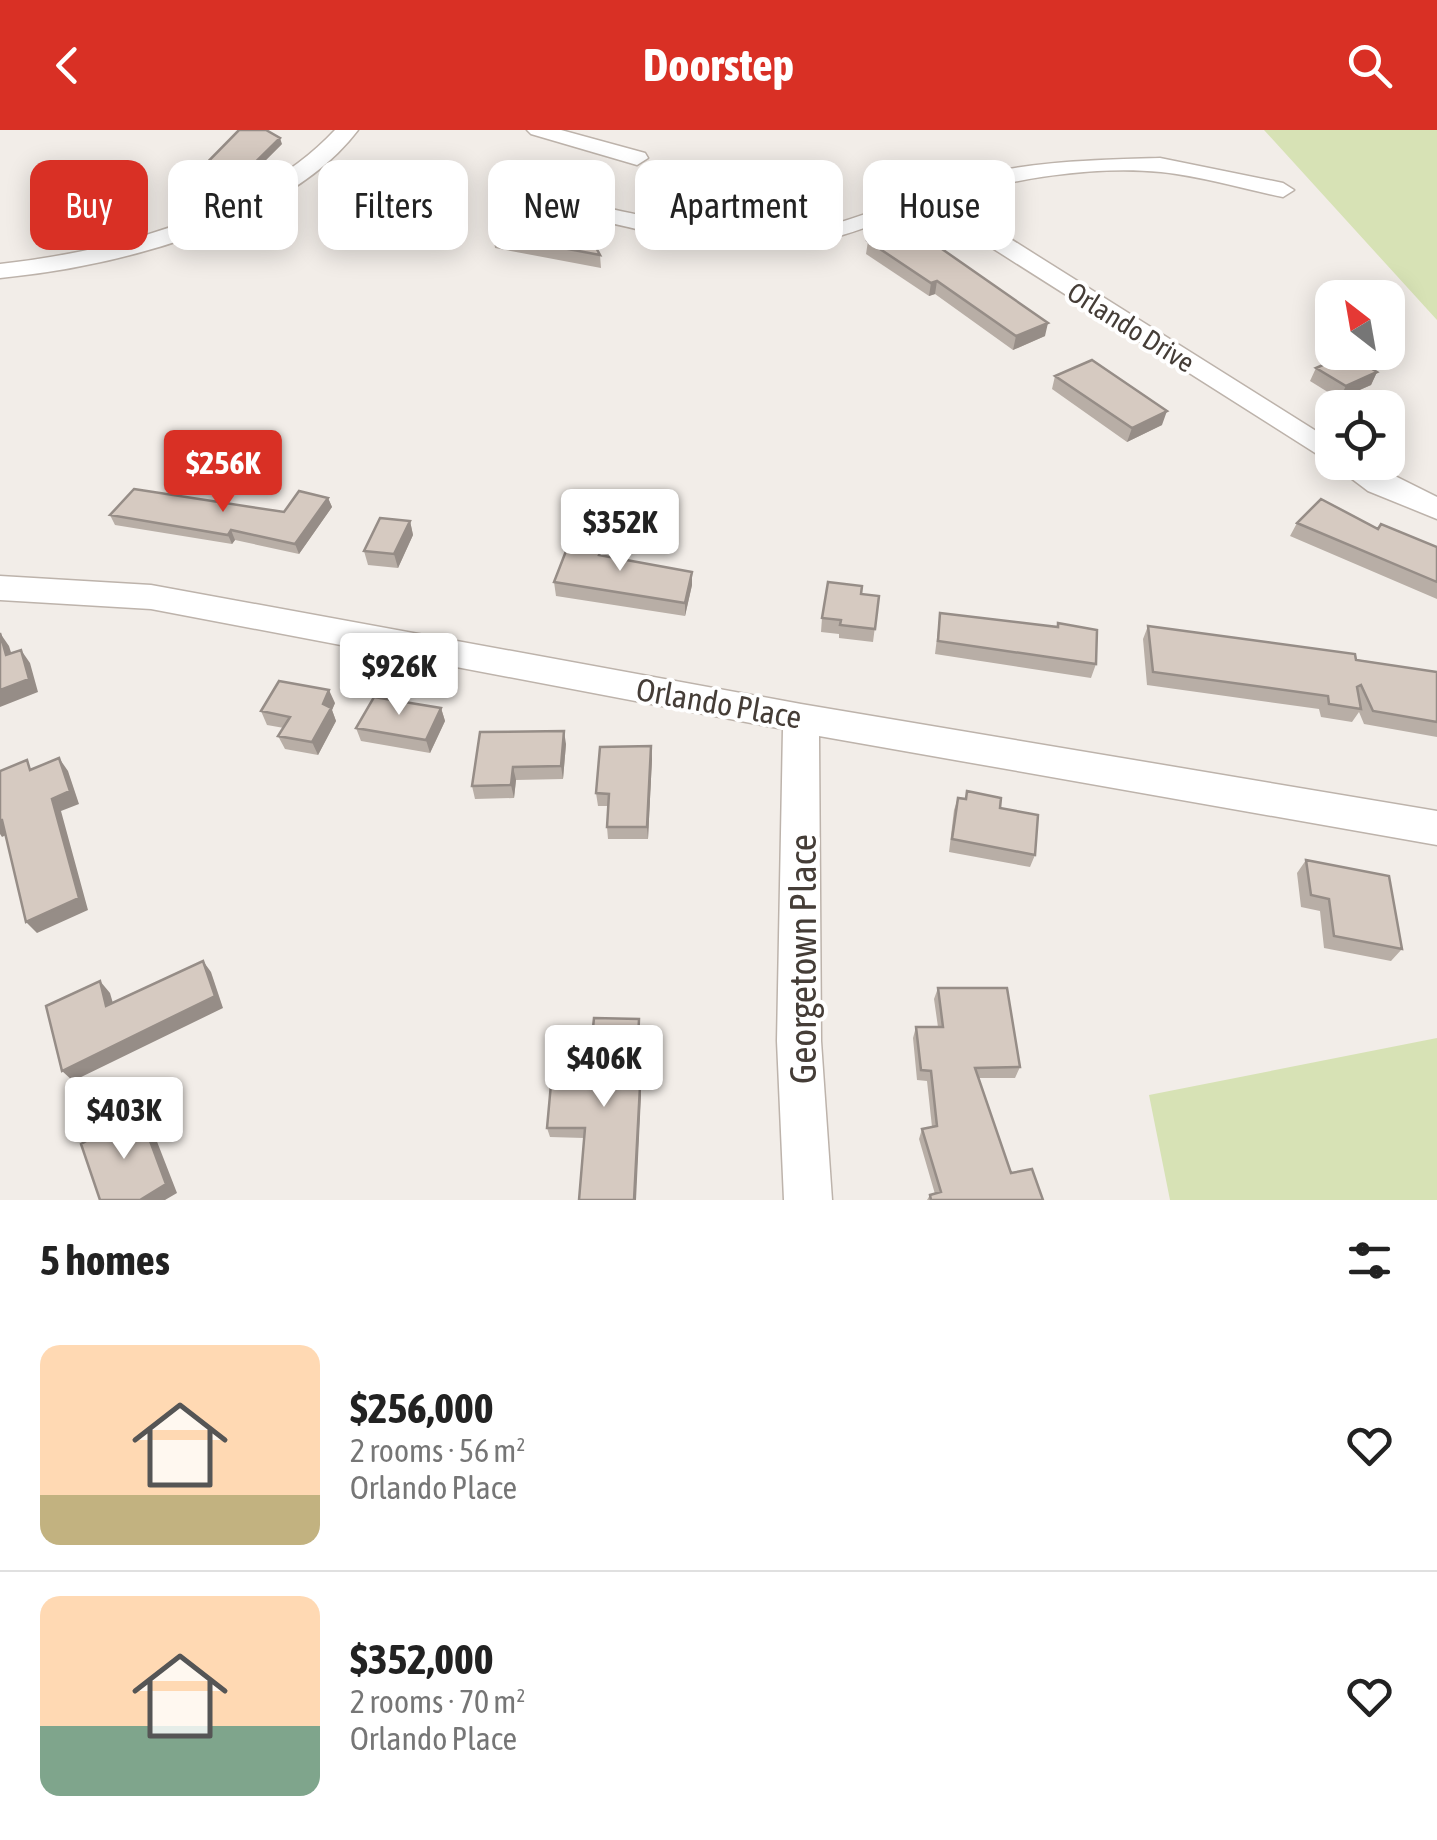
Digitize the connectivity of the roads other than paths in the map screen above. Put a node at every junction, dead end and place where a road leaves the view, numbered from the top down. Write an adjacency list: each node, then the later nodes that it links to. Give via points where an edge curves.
1 (347, 130): 9 (street, via 334,150 241,206 123,250)
2 (538, 130): 3 (street)
3 (637, 158)
4 (1015, 175): 5 (street, via 1160,164)
5 (1283, 190)
6 (615, 217): 7 (street, via 729,240 776,241)
7 (863, 220)
8 (1010, 250): 10 (street, Orlando Drive)
9 (0, 270)
10 (1315, 443)
11 (1372, 480): 12 (street)
12 (1437, 509)
13 (0, 588): 14 (street, Orlando Place, via 151,597)
14 (800, 718): 15 (street, Orlando Place); 16 (street, Georgetown Place, via 800,1041)
15 (1437, 828)
16 (808, 1200)

